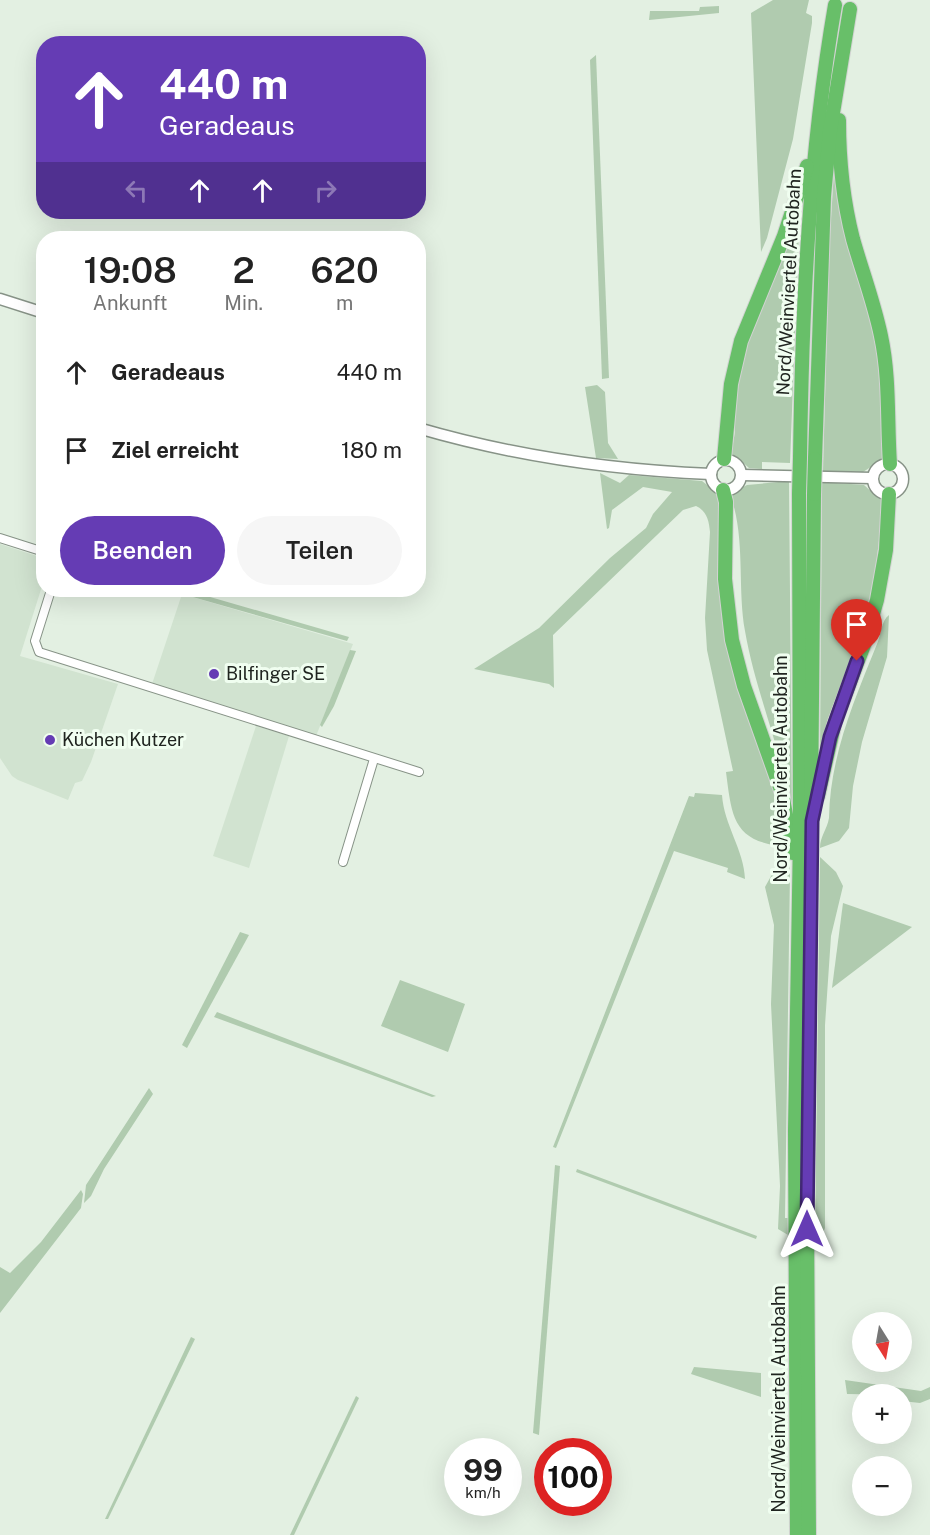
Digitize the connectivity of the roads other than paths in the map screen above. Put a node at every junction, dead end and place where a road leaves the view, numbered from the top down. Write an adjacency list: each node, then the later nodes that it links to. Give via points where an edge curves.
1 (835, 5): 4 (highway, Nord/Weinviertel Autobahn)
2 (850, 9): 3 (highway, Nord/Weinviertel Autobahn)
3 (839, 79): 9 (highway, via 841,175 884,352); 14 (highway, Nord/Weinviertel Autobahn, bridge, via 821,233 814,459)
4 (814, 147): 8 (highway, via 784,236 741,341 731,384); 14 (highway, Nord/Weinviertel Autobahn, bridge, via 803,291 800,458)
5 (0, 299): 6 (main road)
6 (36, 310)
7 (426, 430): 10 (main road, via 553,459)
8 (724, 459): 10 (main road); 11 (main road, via 737,463)
9 (890, 464): 12 (main road, via 877,468); 15 (main road, via 898,467 903,479 900,487)
10 (711, 474): 13 (main road, via 715,485)
11 (742, 475): 12 (main road); 13 (main road, via 736,487)
12 (872, 478): 15 (main road, via 879,491)
13 (723, 490): 23 (highway, via 725,579 732,640 782,793)
14 (806, 494): 21 (highway, Nord/Weinviertel Autobahn); 23 (highway, Nord/Weinviertel Autobahn)
15 (889, 494): 21 (highway, via 881,583 866,638 835,722)
16 (0, 538): 17 (street)
17 (36, 549)
18 (49, 597): 19 (street, via 35,641 36,649 46,655)
19 (374, 759): 20 (street); 22 (street)
20 (419, 772)
21 (812, 821): 25 (highway, Nord/Weinviertel Autobahn, via 807,1201)
22 (343, 862)
23 (799, 892): 24 (highway, Nord/Weinviertel Autobahn, via 795,1130)
24 (797, 1535)
25 (809, 1535)

